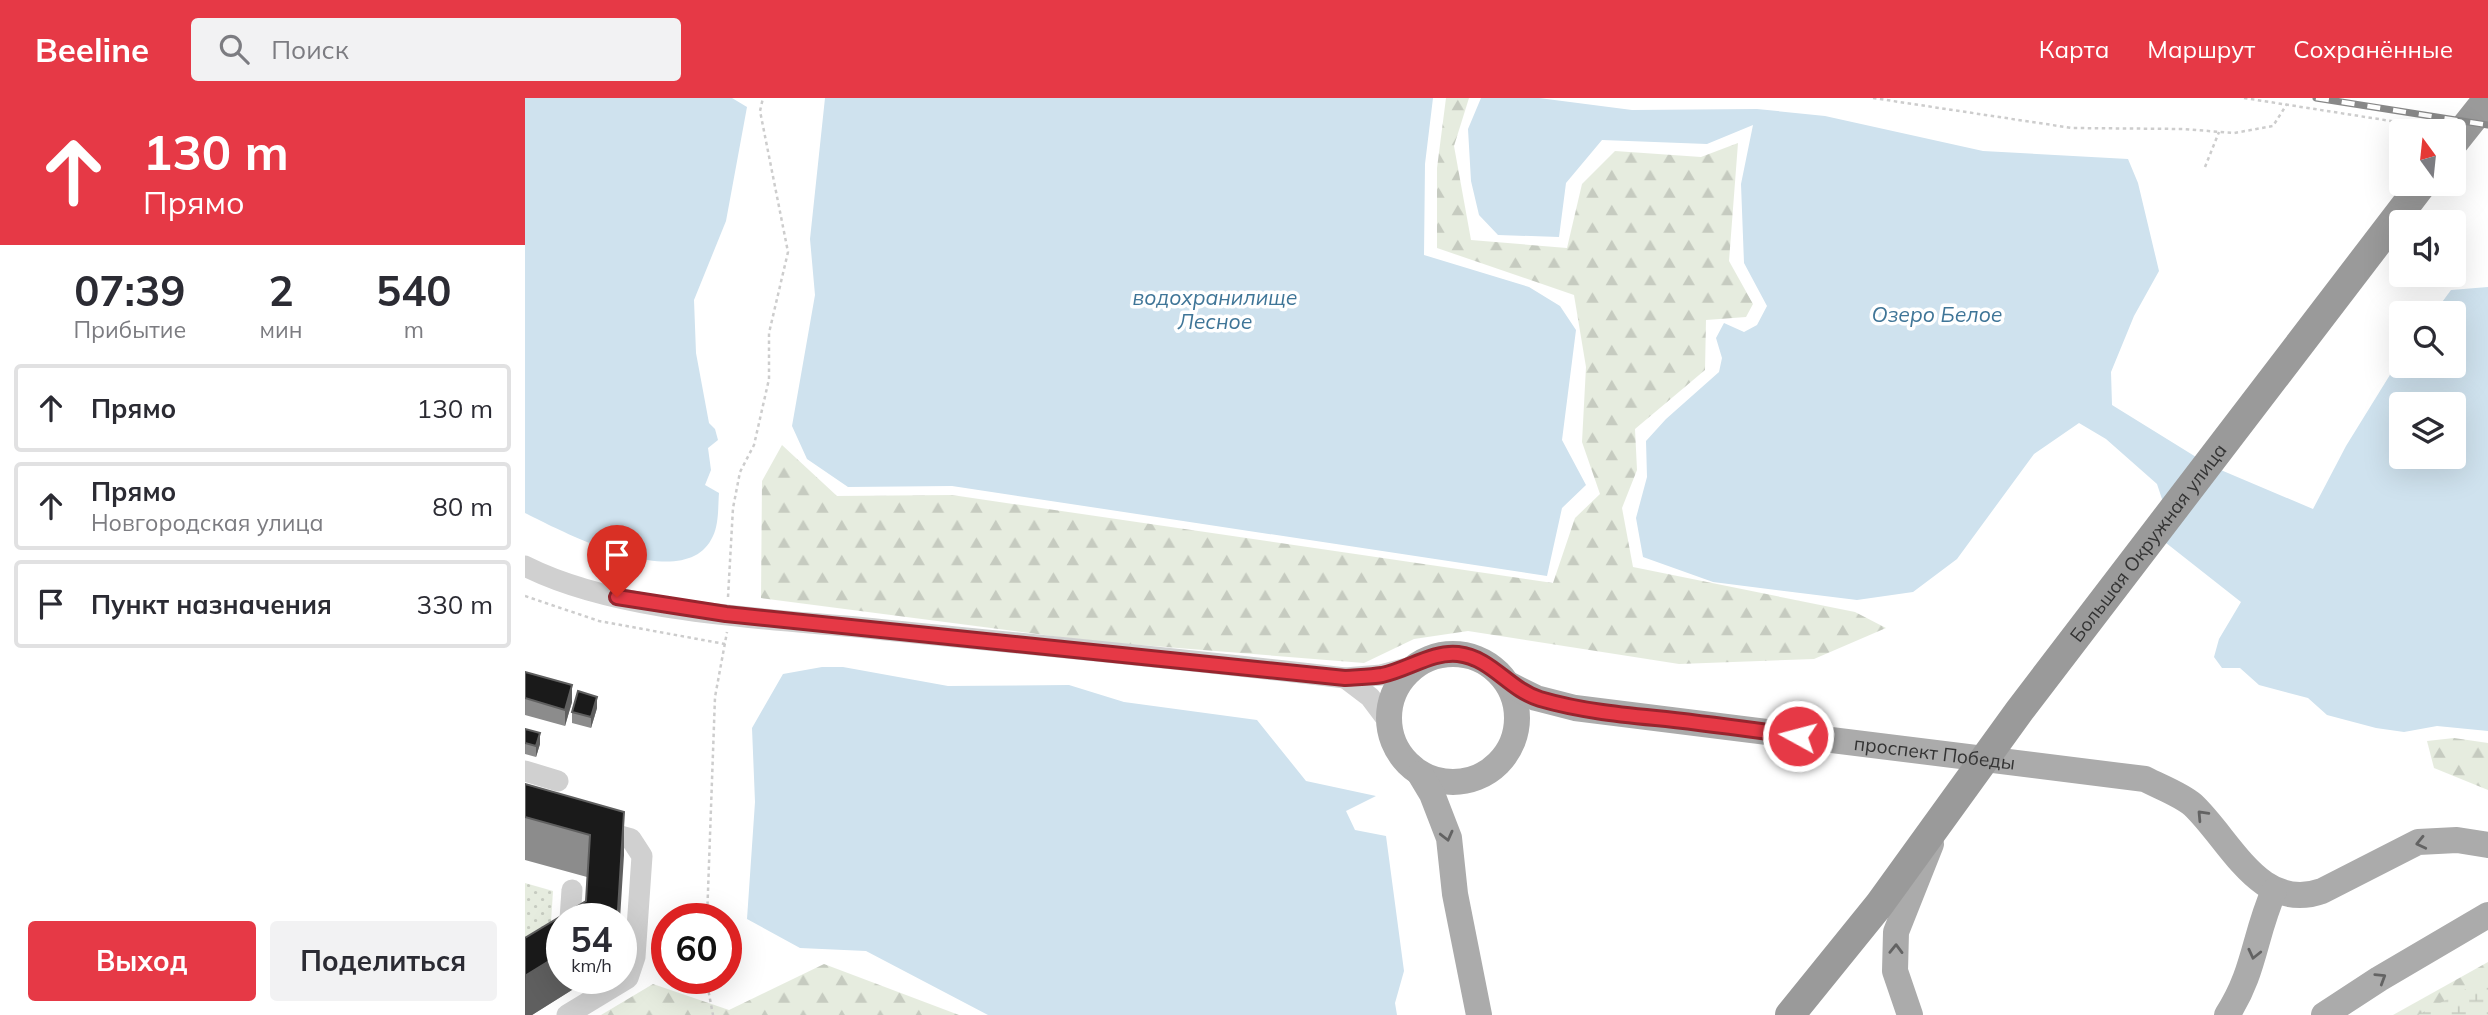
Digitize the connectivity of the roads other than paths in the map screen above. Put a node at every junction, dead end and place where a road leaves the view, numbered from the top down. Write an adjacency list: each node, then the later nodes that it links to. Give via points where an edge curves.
1 (2488, 99): 2 (highway)
2 (2466, 122)
3 (2413, 196): 12 (highway, Большая Окружная улица)
4 (525, 566): 6 (street, via 617,597 726,614)
5 (1415, 666): 6 (street); 7 (main road, via 1434,656 1466,656 1494,668); 8 (main road, via 1400,681)
6 (1345, 678): 8 (street, via 1370,697)
7 (1508, 684): 10 (main road, via 1516,704 1517,725 1512,746 1499,763 1462,782); 16 (main road, проспект Победы, one-way to 7, via 2190,802 2145,779 1611,714 1537,698)
8 (1388, 721): 10 (main road, via 1393,742)
9 (525, 771): 11 (street)
10 (1420, 774): 20 (main road, one-way to 20, via 1449,838)
11 (558, 780)
12 (1941, 820): 21 (highway, Большая Окружная улица); 22 (main road, one-way to 12, via 1895,971 1896,932)
13 (578, 824): 19 (street, via 631,839 642,856 635,957 628,978)
14 (2488, 845): 16 (main road, one-way to 16, via 2457,840 2418,842 2306,897)
15 (572, 890): 17 (street)
16 (2274, 891): 23 (main road, one-way to 23, via 2259,926 2256,954 2244,987)
17 (571, 903)
18 (2488, 915): 24 (main road, one-way to 18)
19 (567, 1015)
20 (1479, 1015)
21 (1790, 1015)
22 (1910, 1015)
23 (2227, 1015)
24 (2324, 1015)

